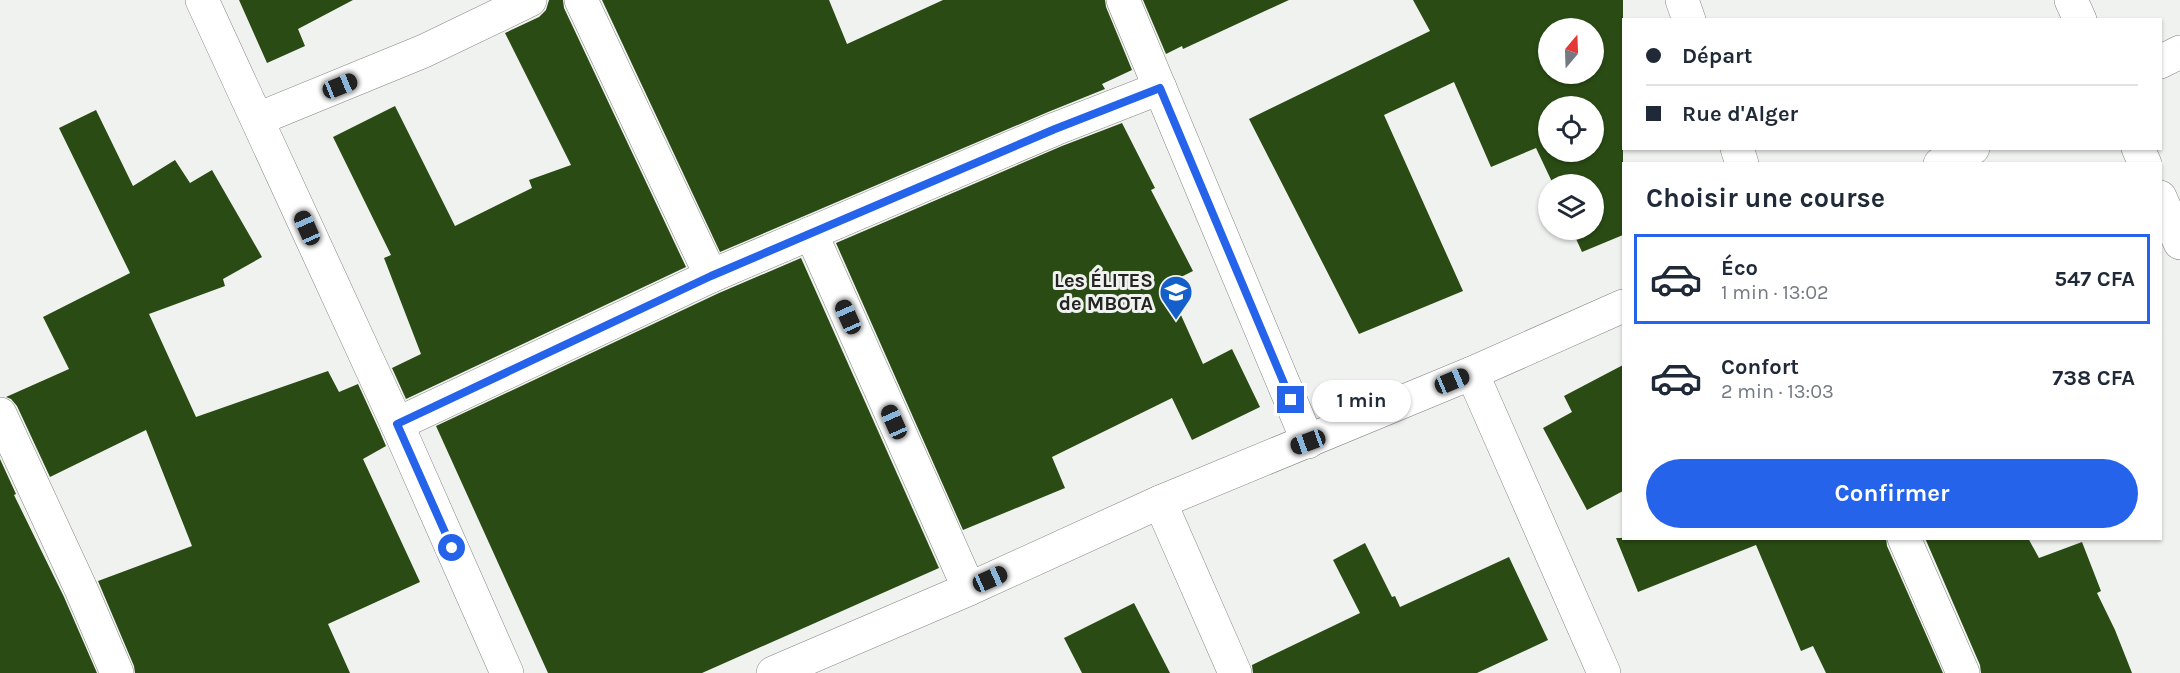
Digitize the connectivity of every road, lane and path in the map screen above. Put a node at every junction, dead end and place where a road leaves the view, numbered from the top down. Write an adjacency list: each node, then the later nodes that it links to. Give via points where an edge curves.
1 (202, 0): 12 (street)
2 (530, 0): 12 (street, via 424,51)
3 (581, 0): 18 (street)
4 (1123, 0): 11 (street)
5 (1682, 0): 7 (street)
6 (2071, 0): 8 (street)
7 (1688, 18)
8 (2079, 18)
9 (2180, 52): 10 (street)
10 (2162, 61)
11 (1160, 88): 16 (street); 23 (street)
12 (258, 119): 22 (street)
13 (1969, 150): 14 (street)
14 (1944, 162)
15 (2162, 202): 17 (street)
16 (811, 233): 18 (street); 26 (street)
17 (2180, 243)
18 (711, 276): 22 (street)
19 (1622, 306): 20 (street)
20 (1472, 373): 23 (street); 31 (street)
21 (0, 414): 27 (street)
22 (397, 424): 28 (street)
23 (1308, 442): 24 (street)
24 (1160, 502): 26 (street); 30 (street)
25 (1905, 540): 32 (street)
26 (969, 589): 29 (street)
27 (117, 673)
28 (507, 673)
29 (773, 673)
30 (1234, 673)
31 (1604, 673)
32 (1964, 673)

